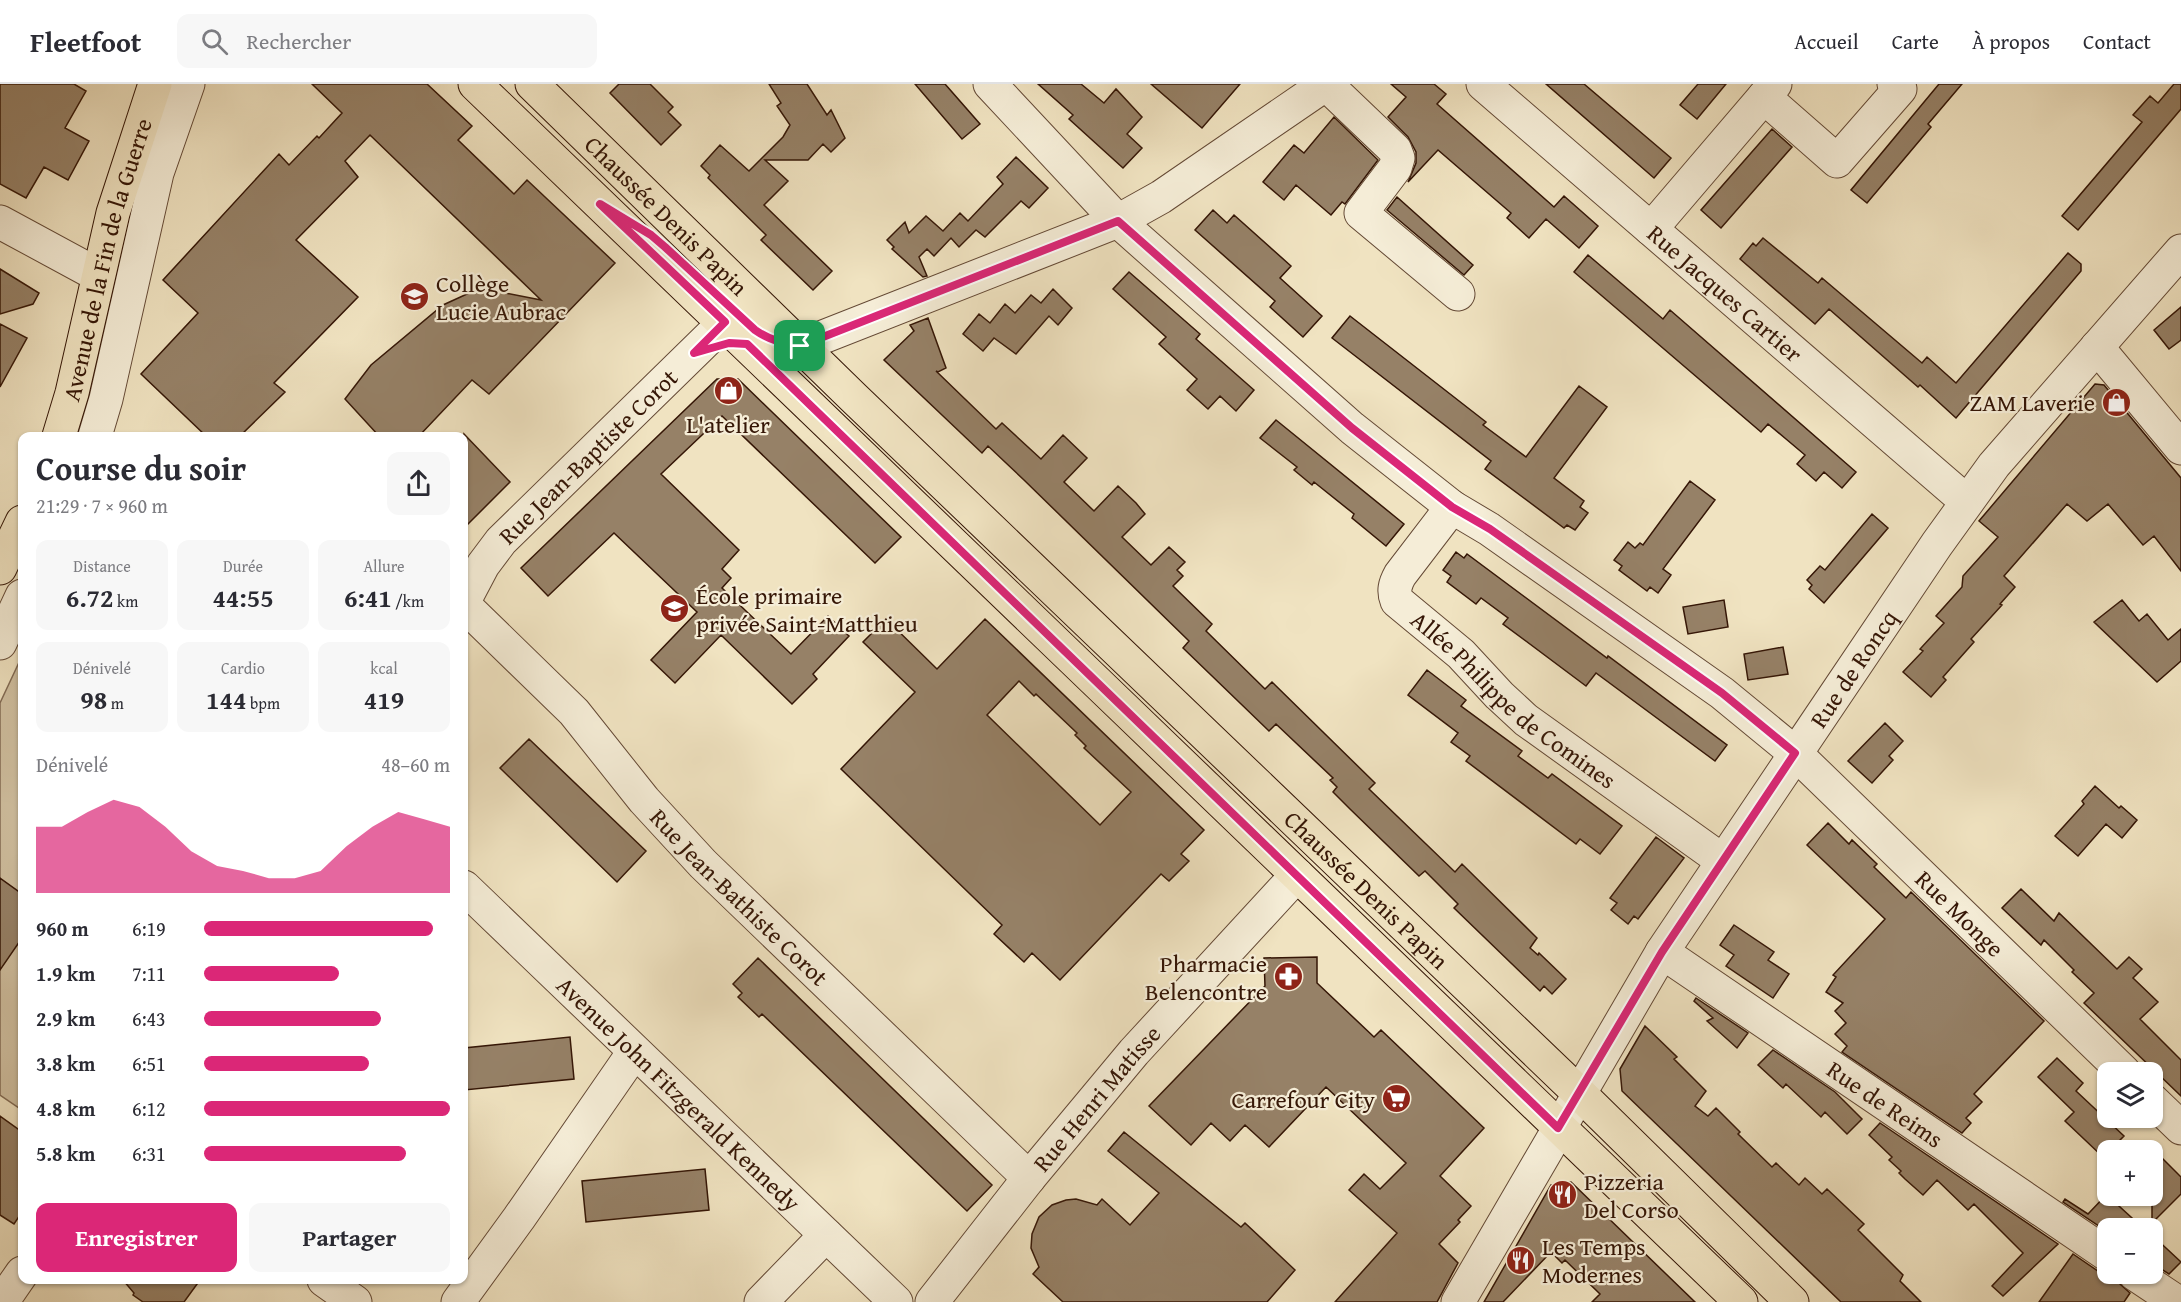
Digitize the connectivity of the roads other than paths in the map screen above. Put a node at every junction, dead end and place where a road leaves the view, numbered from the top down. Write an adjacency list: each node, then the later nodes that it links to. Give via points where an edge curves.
1 (155, 84): 15 (main road, Avenue de la Fin de la Guerre, via 119,192)
2 (188, 84): 21 (street, via 157,172)
3 (475, 84): 10 (main road, Chaussée Denis Papin)
4 (990, 84): 11 (street, Rue Monge)
5 (1326, 84): 11 (street); 16 (street, via 1395,150 1398,158 1395,168 1361,213)
6 (1483, 84): 13 (street, Rue Jacques Cartier)
7 (1894, 84): 9 (street, via 1900,89 1837,161)
8 (536, 85): 18 (main road, Chaussée Denis Papin)
9 (1769, 91): 13 (street)
10 (600, 204): 17 (main road, Chaussée Denis Papin); 18 (street, Chaussée Denis Papin, via 651,235 766,338)
11 (1118, 221): 18 (street); 25 (street, Rue Monge, via 1324,404)
12 (0, 222): 15 (street)
13 (1652, 229): 24 (street, Rue Jacques Cartier)
14 (2181, 251): 19 (street, Rue de Roncq)
15 (98, 275): 20 (main road, Avenue de la Fin de la Guerre)
16 (1458, 294)
17 (736, 333): 23 (street, Chaussée Denis Papin, via 796,361 883,443); 28 (street, Rue Jean-Baptiste Corot, via 694,353 501,542 483,565); 34 (main road, Chaussée Denis Papin)
18 (800, 346): 23 (main road, Chaussée Denis Papin)
19 (2097, 347): 22 (street); 24 (street, Rue de Roncq)
20 (60, 432)
21 (96, 432)
22 (2181, 448)
23 (939, 479): 39 (main road, Chaussée Denis Papin)
24 (1966, 501): 32 (street, Rue de Roncq)
25 (1452, 507): 32 (street, Rue Monge, via 1490,529 1713,687); 33 (street, Allée Philippe de Comines, via 1395,583 1397,601 1450,644 1526,720)
26 (18, 530): 27 (main road)
27 (0, 568)
28 (468, 595)
29 (18, 605): 31 (street)
30 (468, 607): 43 (street, Rue Jean-Bathiste Corot, via 574,712 644,800 703,864)
31 (0, 643)
32 (1795, 753): 33 (street, Rue de Roncq); 38 (street, Rue Monge)
33 (1723, 861): 36 (street, Rue de Roncq)
34 (1297, 875): 41 (main road, Chaussée Denis Papin); 43 (street, Rue Henri Matisse, via 1147,1036)
35 (468, 891): 37 (street, Avenue John Fitzgerald Kennedy)
36 (1662, 952): 39 (street, Rue de Roncq); 45 (street, Rue de Reims)
37 (634, 1052): 44 (street, Avenue John Fitzgerald Kennedy); 51 (street)
38 (2114, 1062)
39 (1580, 1094): 41 (street, Rue de Roncq); 57 (main road, Chaussée Denis Papin)
40 (2163, 1111): 42 (street)
41 (1558, 1128): 55 (street, Rue de Roncq); 56 (main road, Chaussée Denis Papin)
42 (2181, 1128)
43 (1029, 1178): 54 (street, Rue Henri Matisse)
44 (826, 1235): 52 (street); 53 (street, Avenue John Fitzgerald Kennedy)
45 (2097, 1248)
46 (18, 1279): 49 (street)
47 (330, 1284): 50 (street)
48 (2150, 1284): 58 (street)
49 (2, 1302)
50 (355, 1302)
51 (458, 1302)
52 (761, 1302)
53 (896, 1302)
54 (932, 1302)
55 (1458, 1302)
56 (1741, 1302)
57 (1792, 1302)
58 (2177, 1302)

